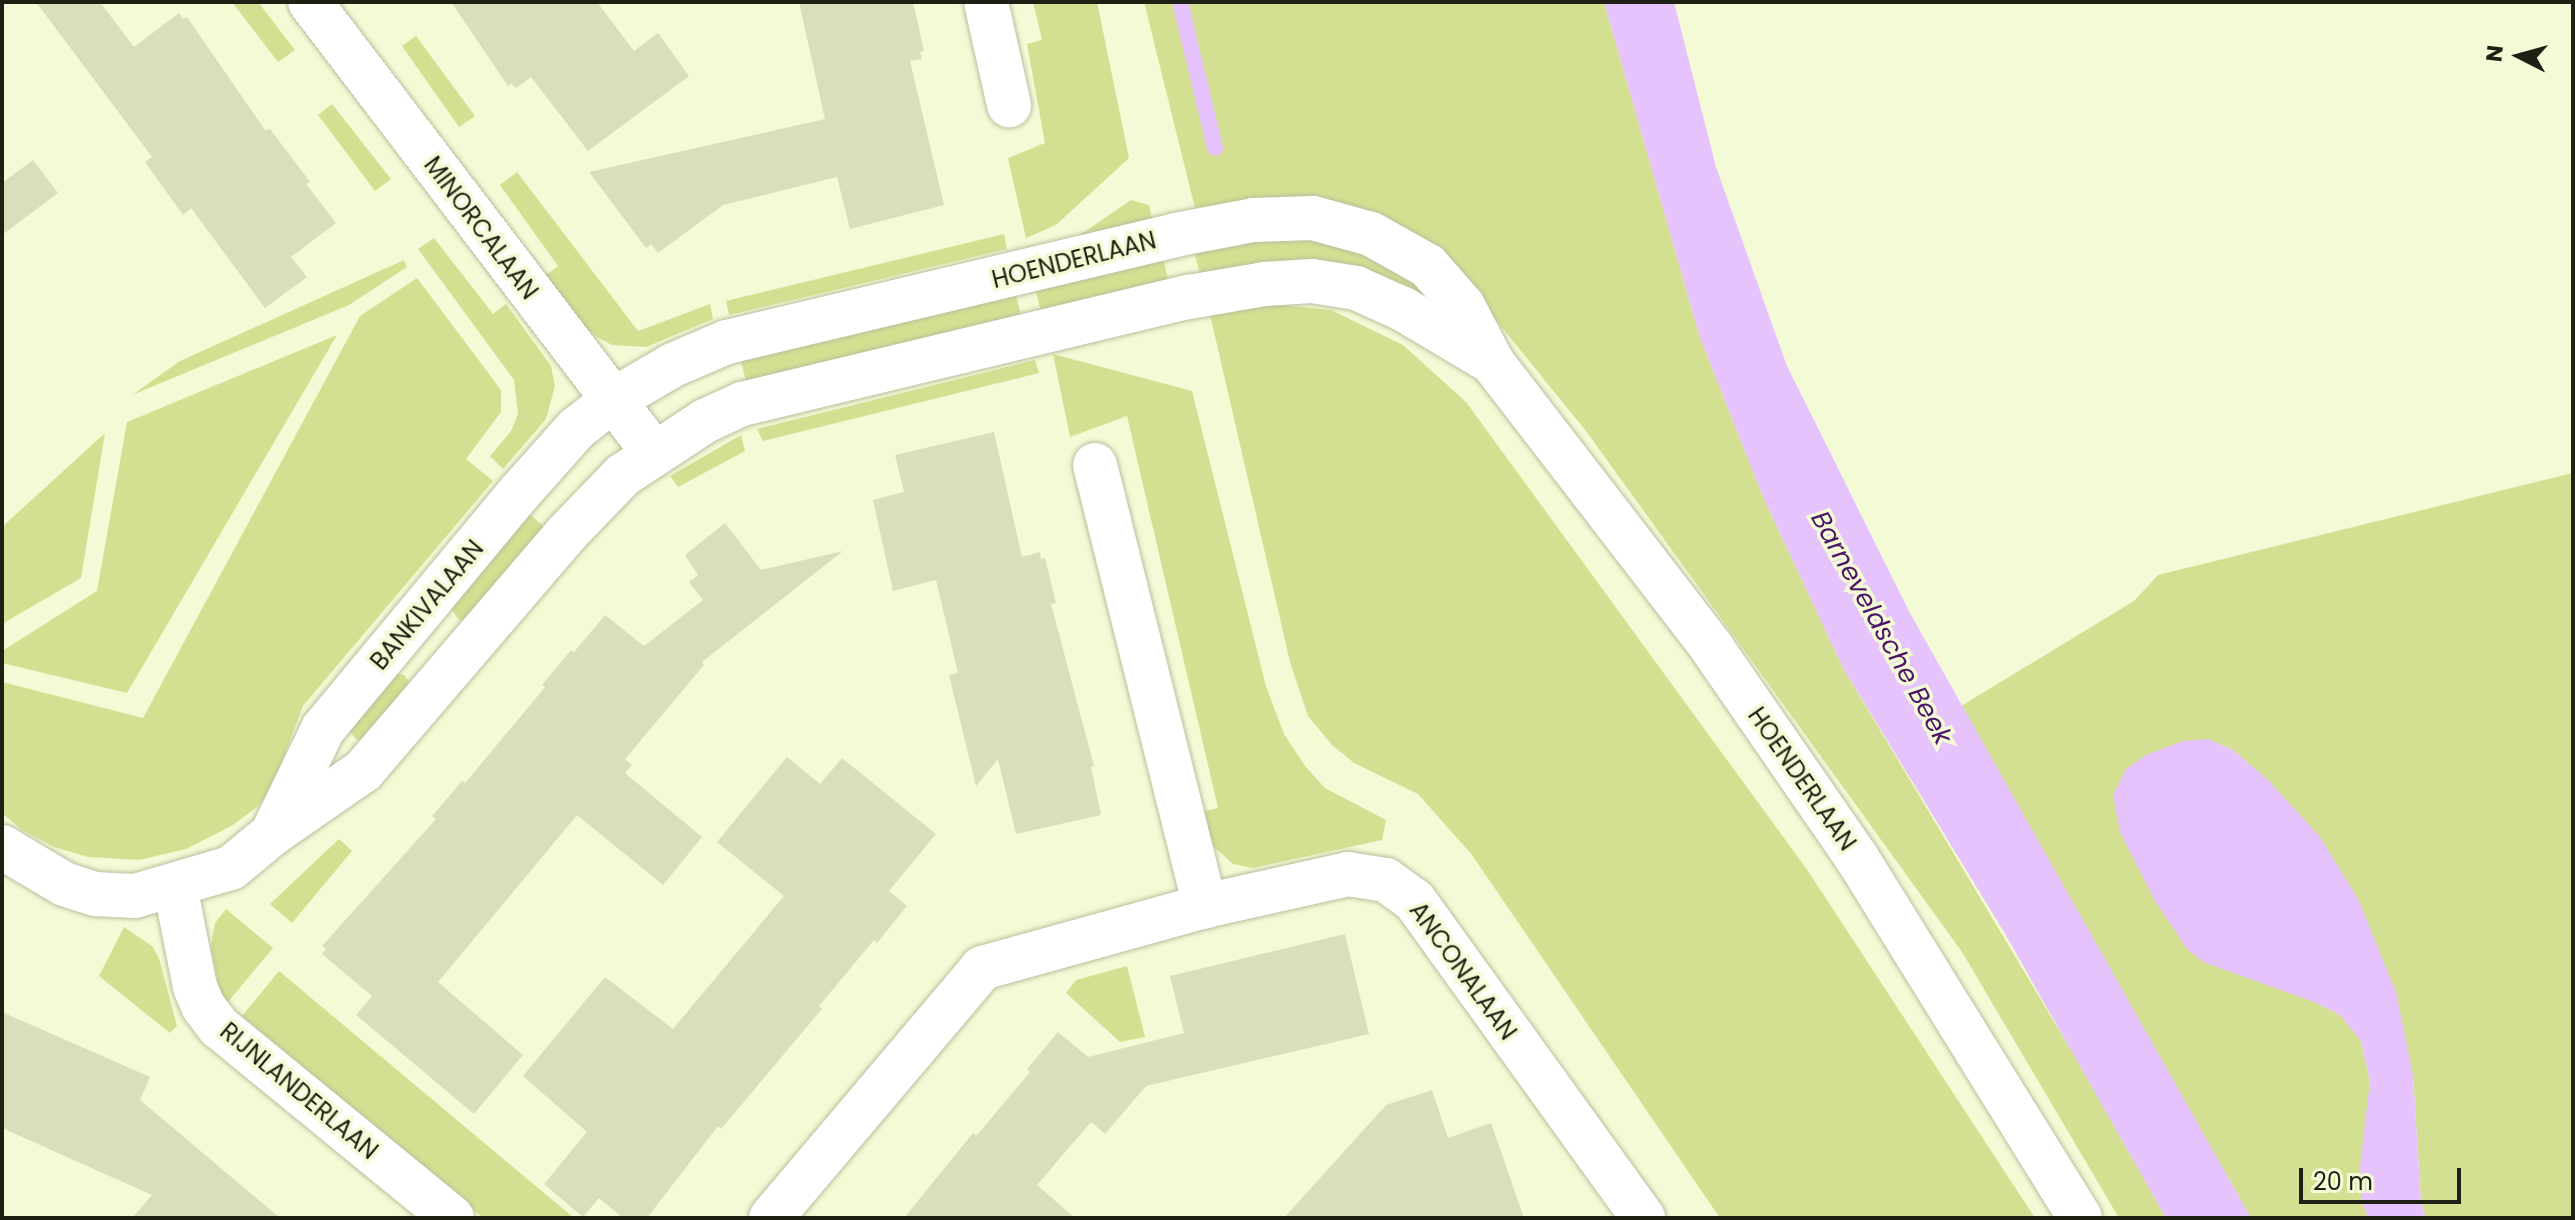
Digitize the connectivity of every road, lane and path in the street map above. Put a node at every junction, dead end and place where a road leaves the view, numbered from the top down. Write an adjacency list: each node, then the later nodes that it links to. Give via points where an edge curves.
1 (310, 2): 5 (street, MINORCALAAN)
2 (986, 2): 3 (street)
3 (1009, 105)
4 (1492, 362): 5 (street, HOENDERLAAN, via 1463,306 1428,266 1371,234 1313,218 1254,220 727,342); 6 (street, HOENDERLAAN, via 1403,309 1356,288 1312,281 1264,284 1189,297 742,404); 15 (street, HOENDERLAAN, via 1712,648 1857,858)
5 (613, 400): 6 (street, MINORCALAAN); 8 (street, BANKIVALAAN, via 576,429 528,482 323,729)
6 (654, 453): 8 (street, BANKIVALAAN, via 623,475 566,534 363,771)
7 (1095, 465): 11 (street)
8 (272, 834): 10 (street, BANKIVALAAN, via 231,868)
9 (2, 847): 10 (street, via 64,884 95,894 135,896)
10 (175, 886): 12 (street, RIJNLANDERLAAN, via 195,987 219,1027)
11 (1205, 906): 13 (street, ANCONALAAN, via 982,968); 14 (street, ANCONALAAN, via 1348,874 1386,880 1414,900)
12 (452, 1218)
13 (771, 1218)
14 (1643, 1218)
15 (2080, 1218)

